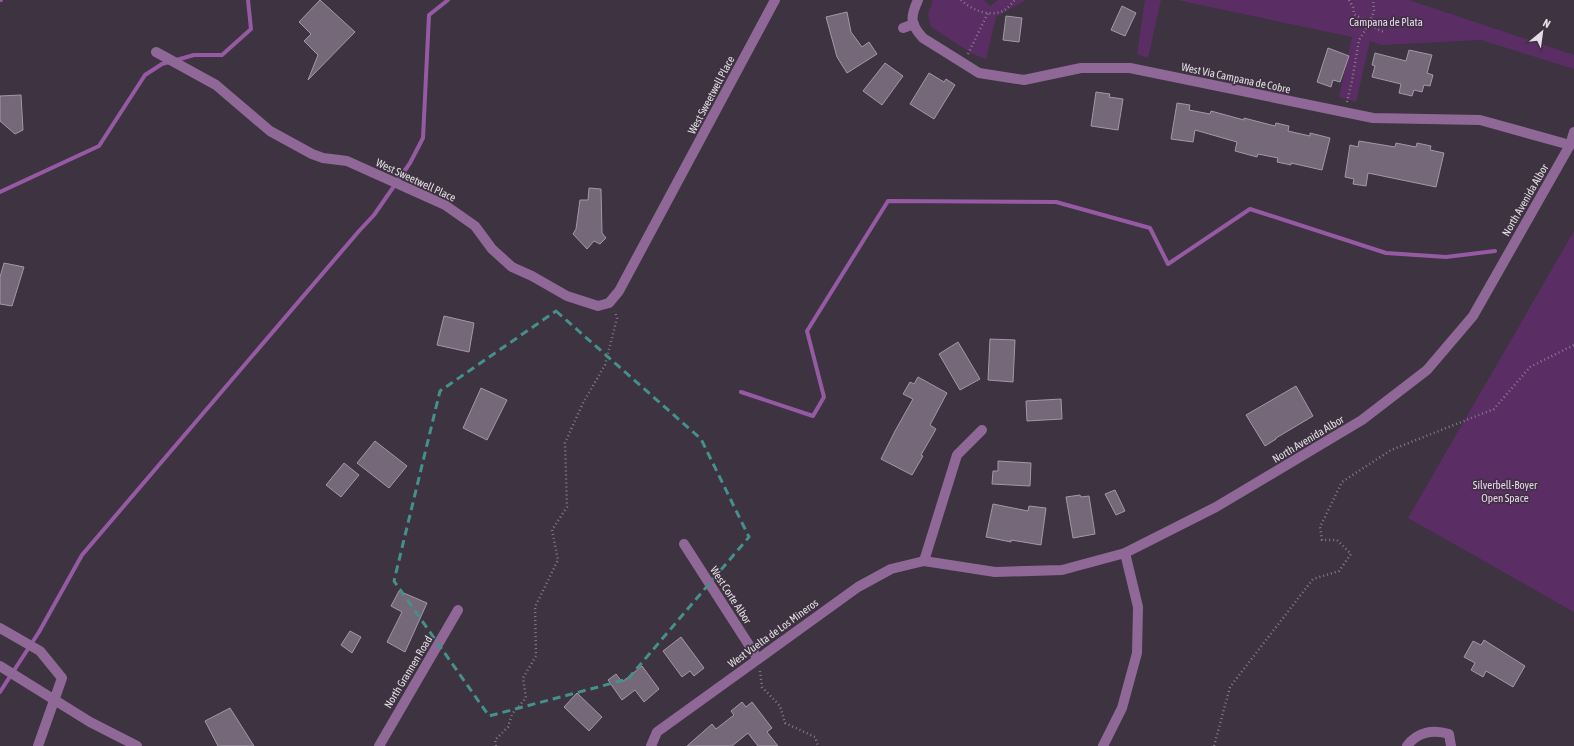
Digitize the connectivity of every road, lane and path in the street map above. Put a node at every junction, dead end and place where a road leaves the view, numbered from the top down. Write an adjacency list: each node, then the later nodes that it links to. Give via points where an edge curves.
1 (775, 0): 17 (street, West Sweetwell Place)
2 (918, 0): 8 (street, via 912,13)
3 (961, 0): 7 (path, via 969,7)
4 (1015, 0): 7 (path, via 1004,11)
5 (1349, 0): 9 (path, via 1354,14)
6 (1373, 0): 9 (path, via 1374,11)
7 (988, 13): 13 (path)
8 (914, 24): 10 (street); 13 (street, West Via Campana de Cobre, via 923,38)
9 (1369, 24): 11 (path); 14 (path, via 1359,40)
10 (903, 28)
11 (1384, 32)
12 (156, 52): 17 (street, West Sweetwell Place, via 216,85 270,131 312,154 347,161 445,205 475,226 492,248 512,267 567,296 598,306)
13 (963, 64): 14 (street, West Via Campana de Cobre, via 979,73 1024,80 1081,68 1130,68)
14 (1345, 112): 16 (street, West Via Campana de Cobre, via 1373,118 1480,120)
15 (1574, 132): 16 (street, North Avenida Albor)
16 (1570, 145): 21 (street, North Avenida Albor, via 1472,316 1427,370 1362,420 1216,507)
17 (612, 300): 31 (path, via 617,318 605,365 583,403 565,443 568,507 552,530 558,560 535,606 536,656 523,678 526,698 512,714 508,727 495,740)
18 (1574, 345): 35 (path, via 1530,367 1494,409 1391,450 1342,482 1320,527 1322,540 1337,540 1351,554 1339,572 1313,578 1230,687)
19 (982, 430): 22 (street, via 957,455)
20 (684, 544): 25 (street, West Corte Albor)
21 (1126, 553): 22 (street, North Avenida Albor, via 1062,570 995,572); 34 (street, via 1138,606 1137,653 1122,708)
22 (924, 561): 25 (street, West Vuelta de Los Mineros, via 891,569 858,587)
23 (458, 610): 30 (street, North Grannen Road)
24 (0, 628): 27 (street, via 40,651 62,678)
25 (758, 659): 32 (street, West Vuelta de Los Mineros, via 657,732); 33 (path, via 762,687 780,706 785,722 815,737)
26 (0, 666): 27 (street)
27 (54, 699): 28 (street); 29 (street, via 90,722)
28 (38, 746)
29 (137, 746)
30 (379, 746)
31 (496, 746)
32 (651, 746)
33 (818, 746)
34 (1103, 746)
35 (1214, 746)
36 (1407, 746): 37 (street, via 1413,738 1439,731 1449,734)
37 (1450, 746)

